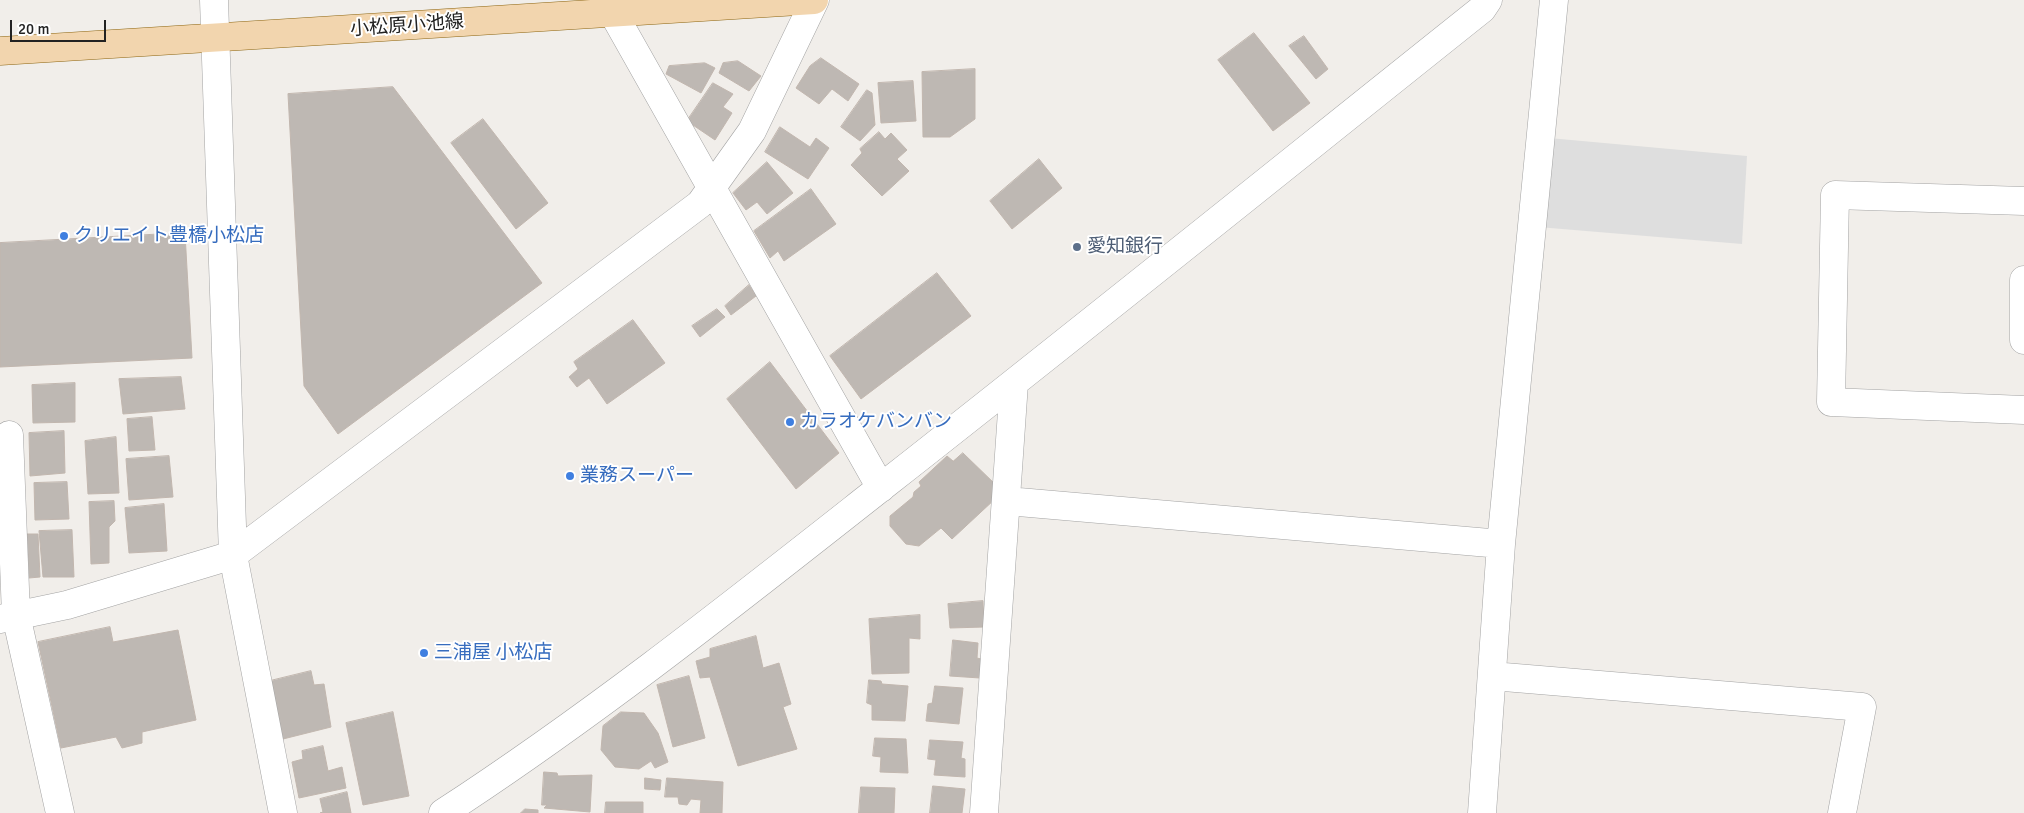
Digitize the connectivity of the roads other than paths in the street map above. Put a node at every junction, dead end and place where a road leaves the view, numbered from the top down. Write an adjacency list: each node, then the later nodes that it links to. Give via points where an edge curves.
1 (214, 0): 6 (street)
2 (815, 0): 5 (main road, 小松原小池線); 8 (street, via 752,131)
3 (1488, 0): 12 (street, via 1482,9)
4 (1554, 0): 17 (street)
5 (613, 13): 6 (main road, 小松原小池線); 8 (street)
6 (215, 39): 7 (main road, 小松原小池線); 18 (street)
7 (0, 51)
8 (710, 189): 15 (street); 18 (street, via 700,204)
9 (2024, 201): 13 (street, via 1835,195 1831,402)
10 (2024, 280): 11 (street)
11 (2024, 340)
12 (1014, 383): 15 (street); 16 (street)
13 (2024, 410)
14 (9, 435): 19 (street)
15 (881, 488): 23 (street, via 724,611 503,774)
16 (1007, 501): 17 (street); 24 (street)
17 (1502, 544): 20 (street)
18 (233, 555): 19 (street, via 67,605); 22 (street)
19 (8, 617): 21 (street)
20 (1492, 676): 25 (street); 26 (street, via 1862,707)
21 (60, 813)
22 (283, 813)
23 (443, 813)
24 (984, 813)
25 (1482, 813)
26 (1842, 813)

